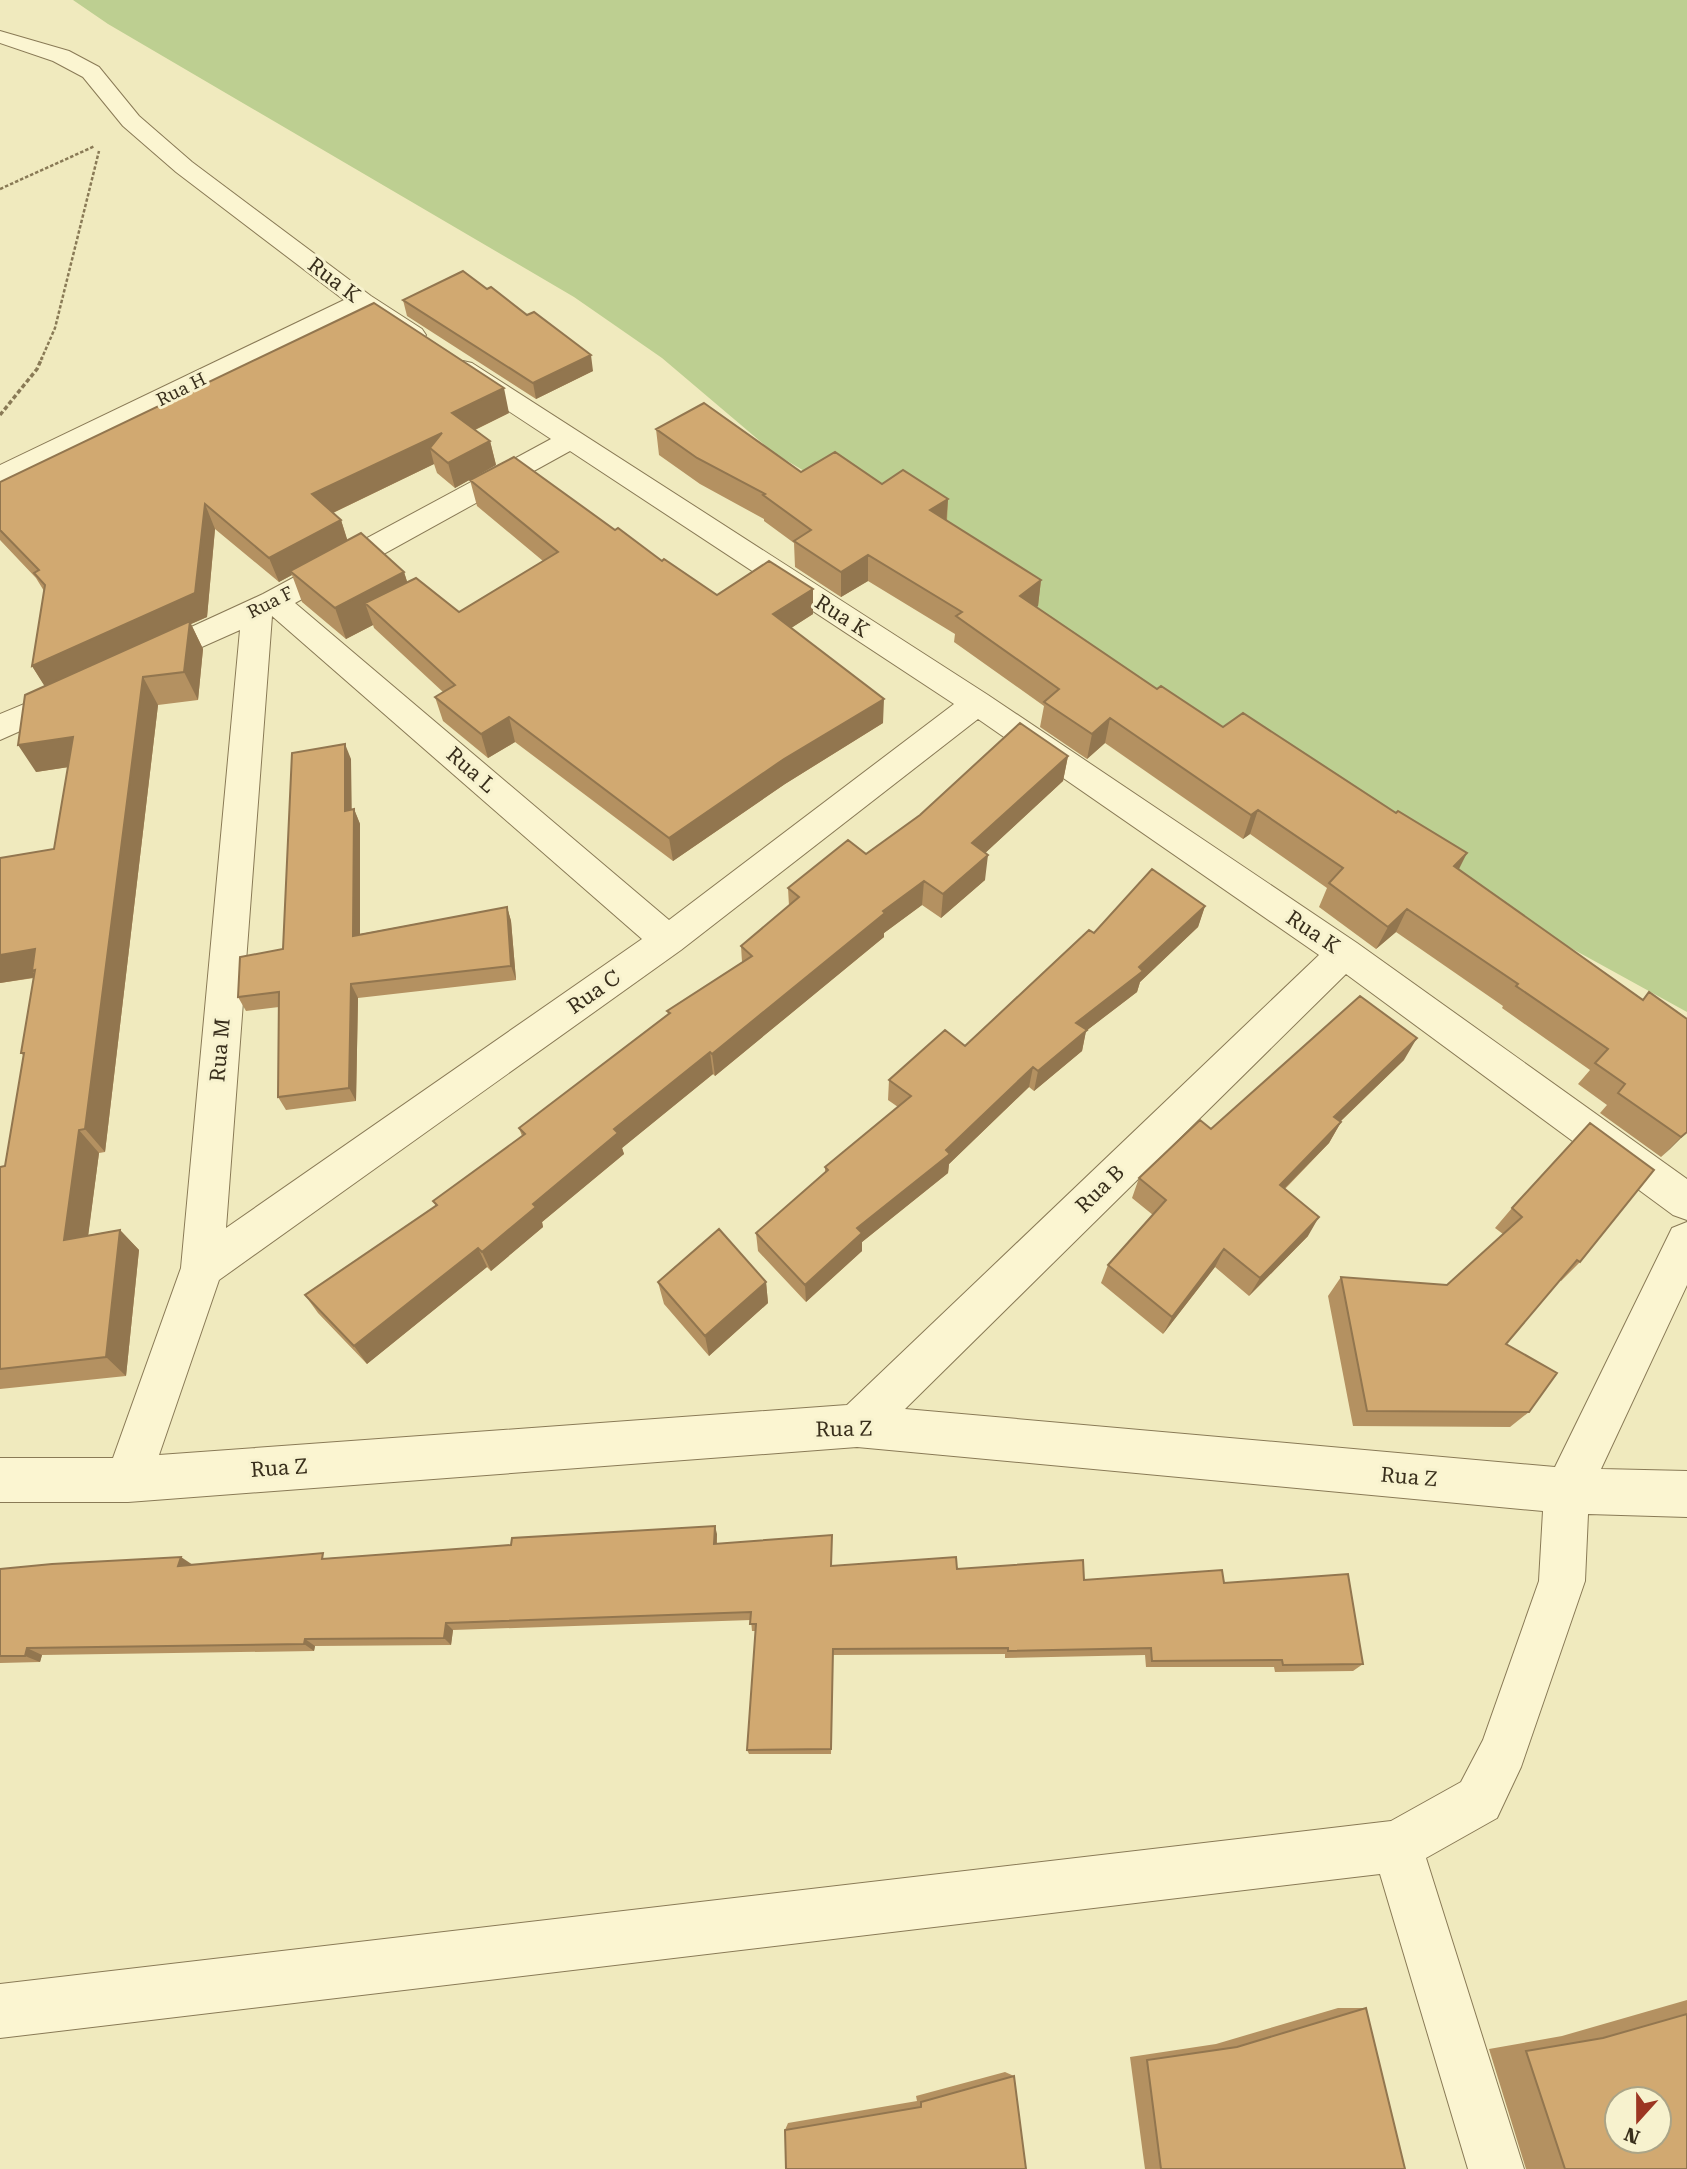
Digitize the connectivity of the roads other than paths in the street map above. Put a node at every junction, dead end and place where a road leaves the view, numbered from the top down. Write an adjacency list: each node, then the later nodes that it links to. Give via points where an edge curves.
1 (0, 37): 2 (street, Rua K, via 61,56 91,72 131,121 184,167)
2 (362, 301): 3 (street, Rua K); 4 (street, Rua H)
3 (570, 440): 5 (street, Rua F); 6 (street, Rua K)
4 (0, 476)
5 (265, 605): 7 (street, Rua F); 8 (street, Rua L); 12 (street, Rua M)
6 (977, 703): 8 (street, Rua C); 9 (street, Rua K)
7 (0, 728)
8 (668, 940): 12 (street, Rua C)
9 (1343, 953): 10 (street, Rua K); 13 (street, Rua B)
10 (1687, 1202)
11 (1687, 1241): 16 (street)
12 (202, 1268): 15 (street, Rua M)
13 (857, 1426): 15 (street, Rua Z); 16 (street, Rua Z)
14 (0, 1480): 15 (street, Rua Z)
15 (128, 1480)
16 (1567, 1491): 17 (street, Rua Z); 18 (street, via 1562,1581 1504,1750 1479,1800)
17 (1687, 1494)
18 (1397, 1846): 19 (street); 20 (street)
19 (0, 2011)
20 (1496, 2169)

